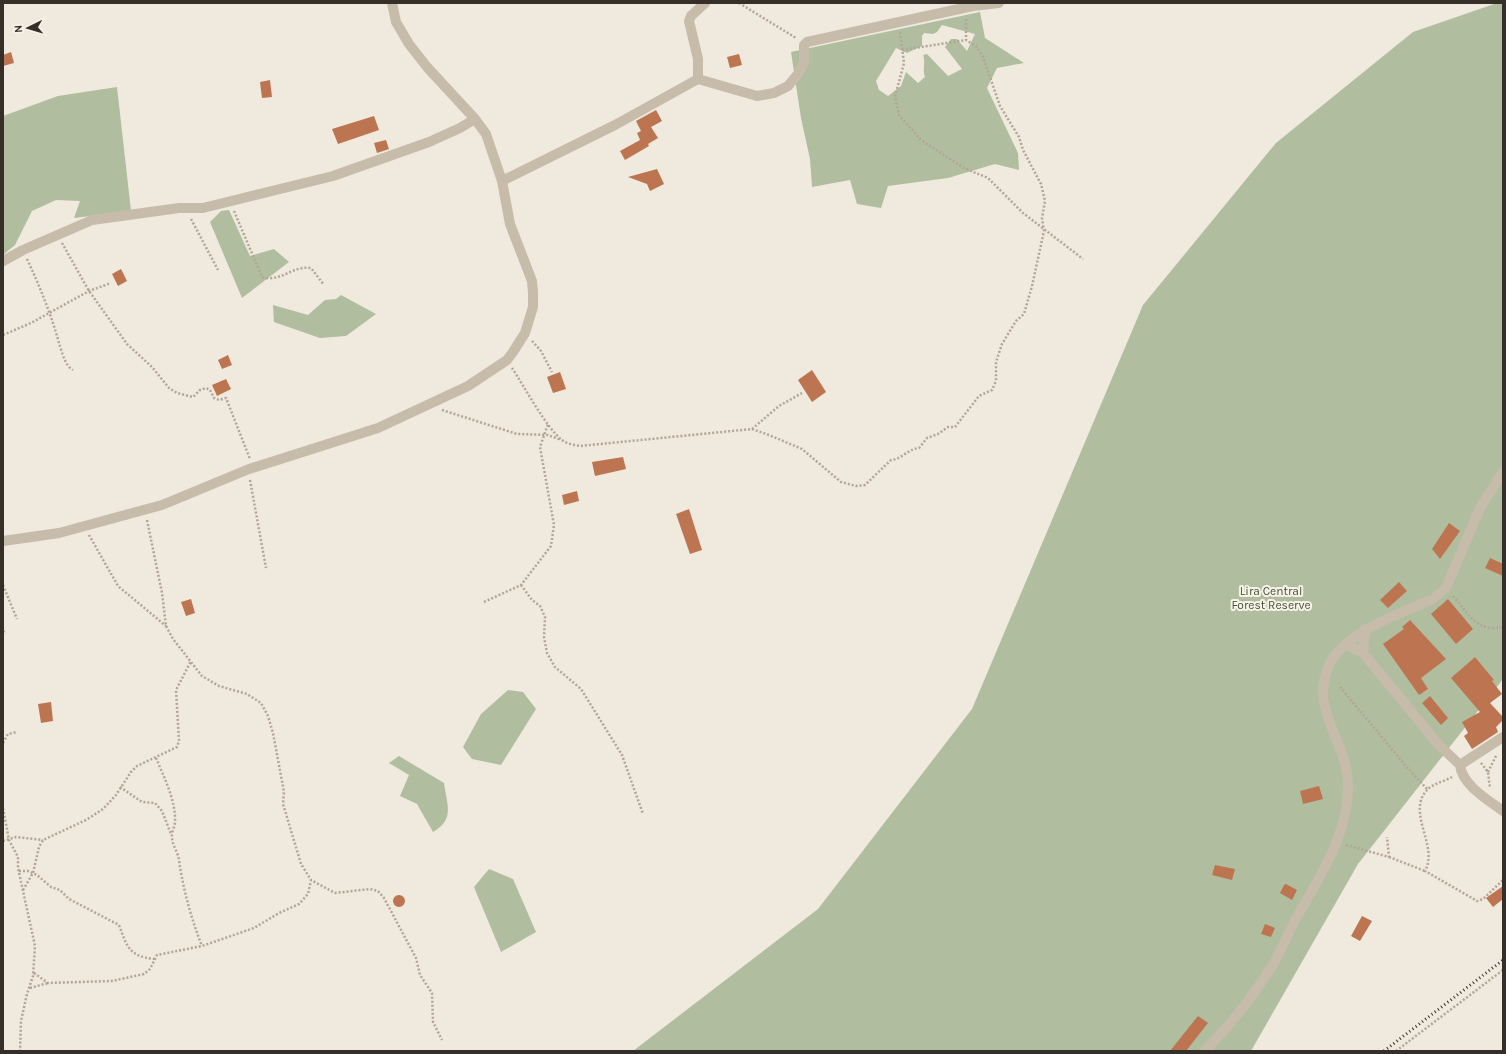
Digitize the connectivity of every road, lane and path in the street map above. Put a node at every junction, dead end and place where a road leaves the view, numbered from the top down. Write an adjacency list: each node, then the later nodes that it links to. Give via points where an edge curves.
1 (392, 3): 11 (street, via 396,22 409,44)
2 (705, 3): 10 (street, via 689,21 698,59)
3 (739, 3): 8 (path)
4 (999, 3): 5 (street)
5 (965, 8): 6 (street); 7 (path)
6 (899, 22): 8 (street); 9 (path)
7 (966, 40): 9 (path); 15 (path, via 977,47 984,57 1000,106 1019,137 1040,184 1045,201 1042,218)
8 (805, 43): 10 (street, via 804,62 798,74 788,86 774,93 757,96)
9 (902, 50): 15 (path, via 904,63 895,97 899,115 921,140 964,168 988,178)
10 (698, 79): 12 (street, via 615,125)
11 (475, 119): 12 (street, via 486,134); 13 (street, via 429,142 333,176)
12 (502, 181): 25 (street, via 510,224 532,281 534,293 533,307)
13 (230, 201): 14 (street, via 203,208); 22 (path, via 262,277 270,280 304,267 311,268)
14 (179, 208): 16 (street, via 92,220); 20 (path, via 194,222)
15 (1044, 230): 18 (path); 33 (path, via 1024,314 1016,321 1002,344 996,362 996,381 992,390 980,396 955,427 948,427 927,438 919,448 913,448 891,460 865,484 856,486 841,482 802,450)
16 (58, 236): 17 (street); 23 (path)
17 (23, 250): 19 (street); 24 (path)
18 (1083, 259)
19 (3, 261)
20 (218, 270)
21 (111, 282): 23 (path)
22 (324, 285)
23 (89, 291): 24 (path); 36 (path, via 127,344 152,367 169,388 193,397 206,388 218,400 226,398)
24 (51, 312): 26 (path); 28 (path, via 62,354 69,368)
25 (525, 333): 27 (street); 29 (path, via 541,351)
26 (3, 335)
27 (507, 360): 31 (street, via 468,386); 32 (path)
28 (73, 370)
29 (552, 372)
30 (802, 393): 33 (path, via 779,406)
31 (429, 405): 34 (path, via 517,434); 36 (street, via 378,428)
32 (549, 424): 34 (path); 35 (path)
33 (752, 430): 35 (path, via 580,446)
34 (545, 435): 35 (path); 43 (path, via 540,447 554,525 551,546)
35 (562, 440)
36 (251, 468): 38 (street); 41 (path)
37 (1503, 472): 44 (street, via 1480,508)
38 (144, 510): 39 (street); 47 (path, via 162,594)
39 (85, 526): 40 (street, via 59,533); 47 (path, via 118,586)
40 (3, 541)
41 (266, 568)
42 (3, 585): 46 (path)
43 (521, 585): 45 (path); 66 (path, via 540,606 545,617 547,653 555,666 581,690 622,755)
44 (1446, 588): 48 (path, via 1481,627); 49 (street, via 1433,599)
45 (484, 602)
46 (17, 619)
47 (166, 626): 54 (path, via 172,639)
48 (1503, 627)
49 (1366, 629): 52 (street); 53 (street)
50 (3, 632): 51 (path)
51 (6, 634)
52 (1346, 644): 53 (street); 72 (street, via 1330,661 1322,683 1323,703 1344,761 1348,786 1347,807)
53 (1363, 653): 61 (street)
54 (191, 661): 60 (path, via 176,690 179,741 172,751); 77 (path, via 202,676 219,686 247,694 261,703 273,733 284,792 283,804 301,864)
55 (1340, 687): 63 (path)
56 (17, 732): 58 (path, via 8,734)
57 (1503, 737): 59 (street)
58 (3, 743)
59 (1474, 755): 61 (street); 65 (path, via 1488,772 1490,790)
60 (156, 758): 62 (path, via 137,766); 67 (path, via 171,792 175,824)
61 (1461, 768): 63 (path); 65 (street, via 1474,788)
62 (120, 787): 67 (path, via 142,802 155,803 162,811); 70 (path, via 103,809)
63 (1427, 790): 75 (path, via 1420,803 1429,860)
64 (3, 808): 69 (path)
65 (1500, 809)
66 (642, 814)
67 (171, 835): 80 (path, via 191,916)
68 (1387, 837): 73 (path)
69 (8, 838): 70 (path); 71 (path); 74 (path, via 18,857)
70 (43, 840): 76 (path)
71 (3, 841)
72 (1337, 842): 73 (path); 88 (street, via 1273,965 1239,1012)
73 (1389, 857): 75 (path)
74 (19, 871): 76 (path); 79 (path)
75 (1425, 871): 78 (path, via 1477,901 1483,899)
76 (33, 873): 79 (path); 81 (path, via 51,887 60,890 69,899 119,925 129,949 143,958)
77 (311, 880): 80 (path, via 308,894 299,904 254,928); 86 (path, via 335,892 370,890 378,891 384,898 416,958 420,975 432,993 433,1022)
78 (1503, 880)
79 (23, 890): 83 (path, via 35,946)
80 (202, 946): 81 (path, via 157,955)
81 (154, 959): 84 (path, via 150,969 144,974 112,981)
82 (1503, 970): 89 (path)
83 (34, 972): 84 (path); 85 (path)
84 (48, 982): 85 (path)
85 (29, 988): 87 (path, via 21,1021)
86 (442, 1040)
87 (20, 1051)
88 (1204, 1051)
89 (1396, 1051)

